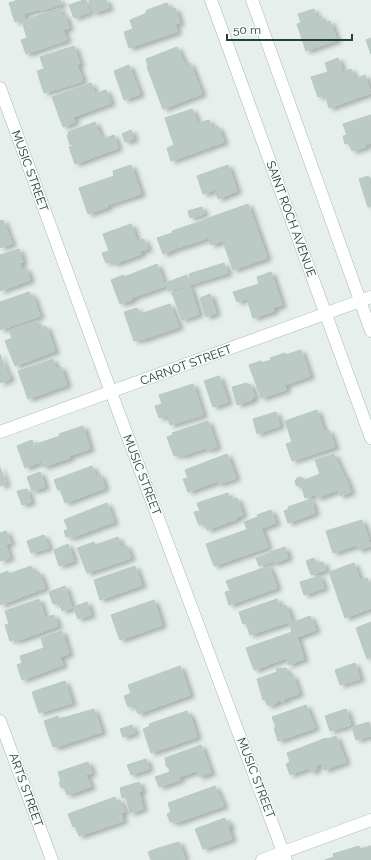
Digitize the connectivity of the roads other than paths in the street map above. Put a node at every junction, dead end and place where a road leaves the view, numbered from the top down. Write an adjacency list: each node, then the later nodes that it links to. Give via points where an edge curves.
1 (212, 0): 5 (street, SAINT ROCH AVENUE)
2 (252, 0): 4 (street)
3 (0, 88): 7 (street, MUSIC STREET)
4 (366, 299): 5 (street, CARNOT STREET); 6 (street)
5 (326, 314): 7 (street, CARNOT STREET); 9 (street, SAINT ROCH AVENUE)
6 (371, 331)
7 (111, 392): 8 (street, CARNOT STREET); 12 (street, MUSIC STREET)
8 (0, 432)
9 (371, 438)
10 (0, 720): 13 (street, ARTS STREET)
11 (371, 820): 12 (street)
12 (285, 856): 14 (street)
13 (52, 860)
14 (262, 860)

